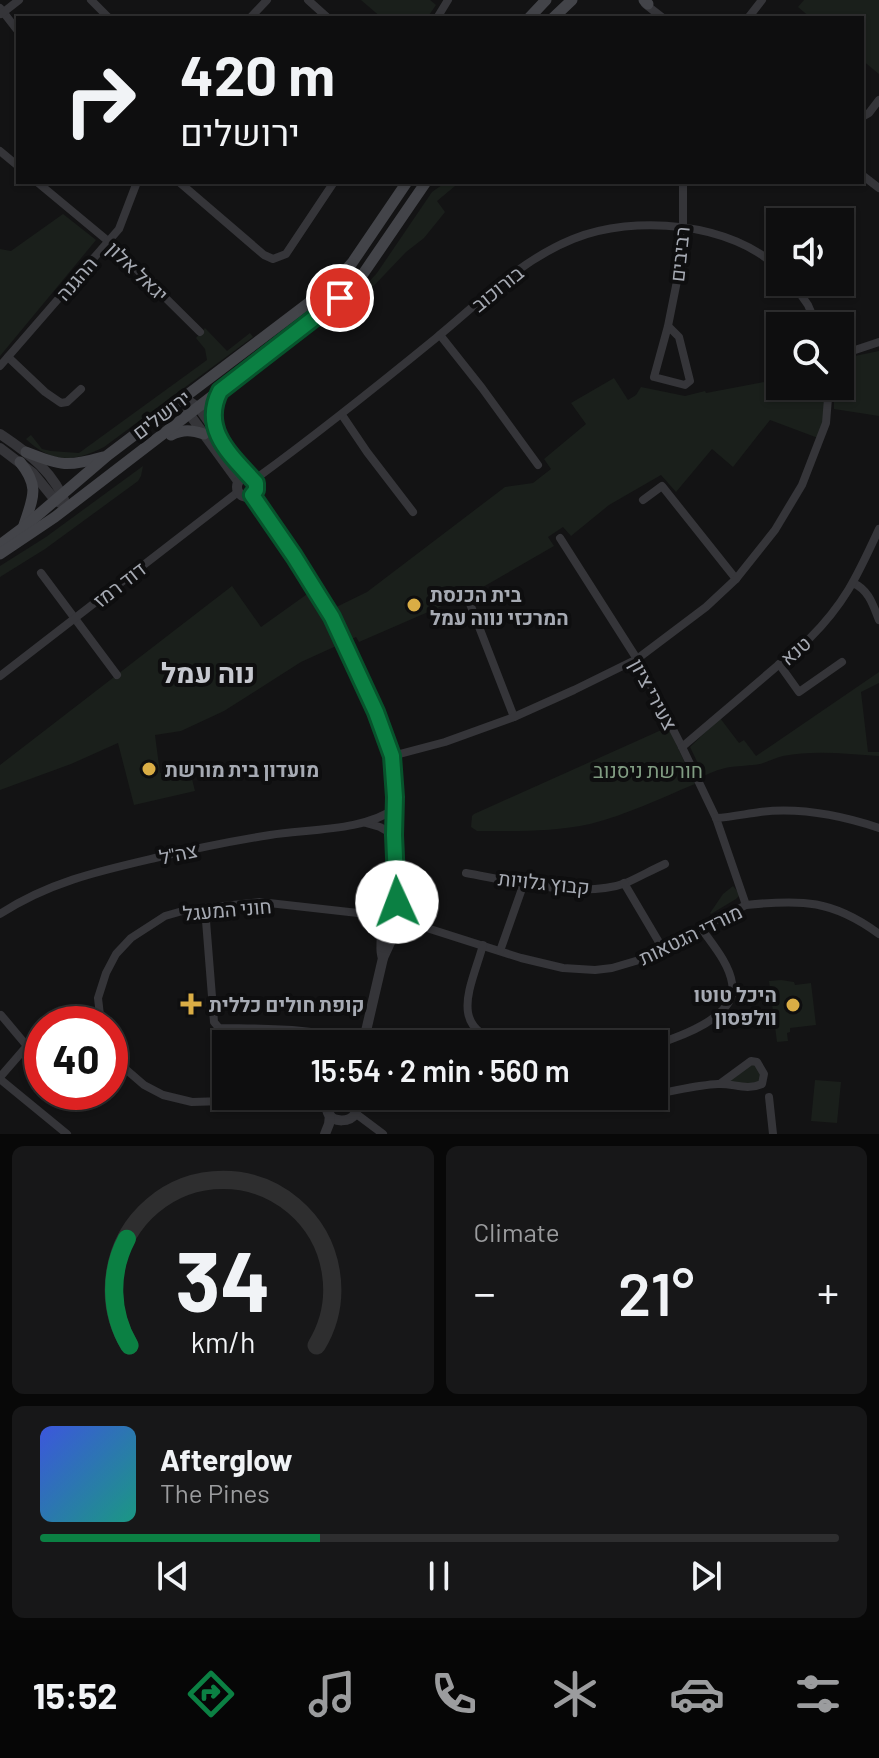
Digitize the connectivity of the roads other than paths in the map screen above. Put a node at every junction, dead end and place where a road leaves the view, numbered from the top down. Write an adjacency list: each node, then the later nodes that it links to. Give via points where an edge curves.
1 (19, 0): 9 (street)
2 (91, 0): 10 (street)
3 (267, 0): 11 (street)
4 (308, 0): 12 (street)
5 (546, 0): 13 (main road)
6 (572, 0): 14 (main road)
7 (762, 0): 16 (street)
8 (645, 2): 15 (street)
9 (1, 12): 17 (street)
10 (107, 16)
11 (252, 16)
12 (326, 16)
13 (531, 16)
14 (555, 16)
15 (661, 16)
16 (750, 16)
17 (16, 29)
18 (879, 100): 19 (street)
19 (864, 116)
20 (0, 151): 21 (street)
21 (16, 164)
22 (39, 184): 30 (street, יגאל אלון)
23 (136, 184): 30 (street, ההגנה, via 119,229)
24 (181, 184): 25 (street, via 273,259 286,254)
25 (333, 184)
26 (406, 184): 41 (main road, ירושלים, via 340,278)
27 (425, 184): 40 (main road, ירושלים, via 353,286)
28 (683, 184): 29 (street, רביבים)
29 (683, 227): 31 (street, בורוכוב, via 741,243); 32 (street, רביבים); 34 (street, בורוכוב, via 630,227 576,238 511,273)
30 (108, 241): 33 (street, יגאל אלון); 37 (street, ההגנה)
31 (766, 258)
32 (668, 326): 32 (street, רביבים, via 679,337 690,381 685,385 654,377)
33 (200, 332)
34 (440, 335): 44 (street, בורוכוב); 52 (street)
35 (879, 342): 36 (street)
36 (854, 350)
37 (8, 357): 38 (street, ההגנה); 39 (street, via 61,403)
38 (0, 366)
39 (81, 389)
40 (220, 391): 43 (main road, ירושלים); 47 (main road, via 212,410)
41 (184, 398): 43 (street); 50 (main road, ירושלים)
42 (828, 400): 65 (street, via 826,423 802,485)
43 (194, 411): 46 (street); 47 (street); 48 (main road, ירושלים)
44 (342, 415): 53 (street, בורוכוב); 57 (street)
45 (0, 434): 51 (street)
46 (204, 434): 48 (main road, via 180,431); 53 (street)
47 (218, 435): 53 (street)
48 (149, 446): 56 (main road, ירושלים)
49 (0, 448): 51 (street)
50 (108, 455): 51 (main road, via 67,465); 54 (main road, ירושלים)
51 (23, 457): 54 (street, via 38,461); 58 (main road, via 33,487)
52 (538, 465)
53 (245, 482): 68 (street, דוד רמז); 77 (street, via 243,496 252,495 332,617)
54 (59, 497): 56 (street); 58 (main road, ירושלים)
55 (643, 500): 65 (street, via 662,486)
56 (67, 507): 63 (main road, ירושלים)
57 (413, 512)
58 (24, 527): 62 (main road, ירושלים)
59 (879, 529): 61 (street, טנא)
60 (560, 538): 70 (street, צעירי ציון)
61 (877, 541): 66 (street, טנא)
62 (0, 545)
63 (0, 554)
64 (41, 573): 68 (street)
65 (736, 579): 70 (street)
66 (853, 583): 69 (street, via 868,594); 72 (street, טנא, via 825,622)
67 (467, 596): 75 (street)
68 (75, 619): 73 (street); 74 (street, דוד רמז)
69 (879, 620)
70 (637, 659): 75 (street); 76 (street, צעירי ציון)
71 (842, 662): 72 (street, via 799,692)
72 (779, 664): 76 (street, טנא)
73 (117, 675)
74 (0, 676)
75 (514, 717): 77 (street)
76 (682, 747): 79 (street, צעירי ציון)
77 (392, 756): 78 (street)
78 (395, 808): 80 (street, צה"ל); 82 (street)
79 (716, 818): 81 (street, via 802,811); 89 (street, צעירי ציון)
80 (365, 823): 82 (street, צה"ל); 92 (street, צה"ל, via 269,835 96,871 28,896)
81 (879, 828)
82 (394, 835): 84 (street)
83 (665, 864): 87 (street, קבוץ גלויות)
84 (396, 872): 88 (street); 90 (street)
85 (466, 873): 86 (street, קבוץ גלויות)
86 (524, 883): 87 (street, קבוץ גלויות, via 579,889); 100 (street)
87 (624, 883): 99 (street)
88 (386, 904): 90 (street); 93 (street)
89 (746, 905): 96 (street, מורדי הגטאות); 97 (street, מורדי הגטאות, via 825,906)
90 (398, 906): 94 (street, via 404,913)
91 (205, 908): 93 (street, חוני המעגל, via 260,902); 102 (street, חוני המעגל, via 165,916 139,932 116,954); 104 (street, via 214,1022 219,1028)
92 (0, 913)
93 (376, 915): 95 (street)
94 (401, 926): 95 (street, via 390,933); 98 (street, מורדי הגטאות); 101 (street)
95 (380, 928): 101 (street)
96 (701, 928): 99 (street, מורדי הגטאות); 107 (street, via 728,969 733,996 713,1019)
97 (879, 934)
98 (483, 945): 100 (street, מורדי הגטאות); 106 (street, via 467,1000 467,1015)
99 (663, 949): 100 (street, מורדי הגטאות, via 595,970 563,968)
100 (500, 951)
101 (383, 958): 105 (street)
102 (99, 1006)
103 (1, 1015): 109 (street, via 27,1046)
104 (285, 1030)
105 (367, 1030)
106 (477, 1030)
107 (668, 1040)
108 (128, 1071): 113 (street, via 163,1095)
109 (0, 1078): 119 (street)
110 (721, 1083): 110 (street, via 754,1088 762,1084 764,1074 751,1061); 111 (street)
111 (668, 1092)
112 (769, 1097): 124 (street)
113 (212, 1101)
114 (330, 1110): 121 (street)
115 (332, 1110): 118 (street, via 336,1120)
116 (356, 1110): 117 (street)
117 (355, 1113): 118 (street); 123 (street)
118 (343, 1121): 122 (street)
119 (56, 1131): 120 (street)
120 (67, 1134)
121 (325, 1134)
122 (332, 1134)
123 (383, 1134)
124 (773, 1134)

